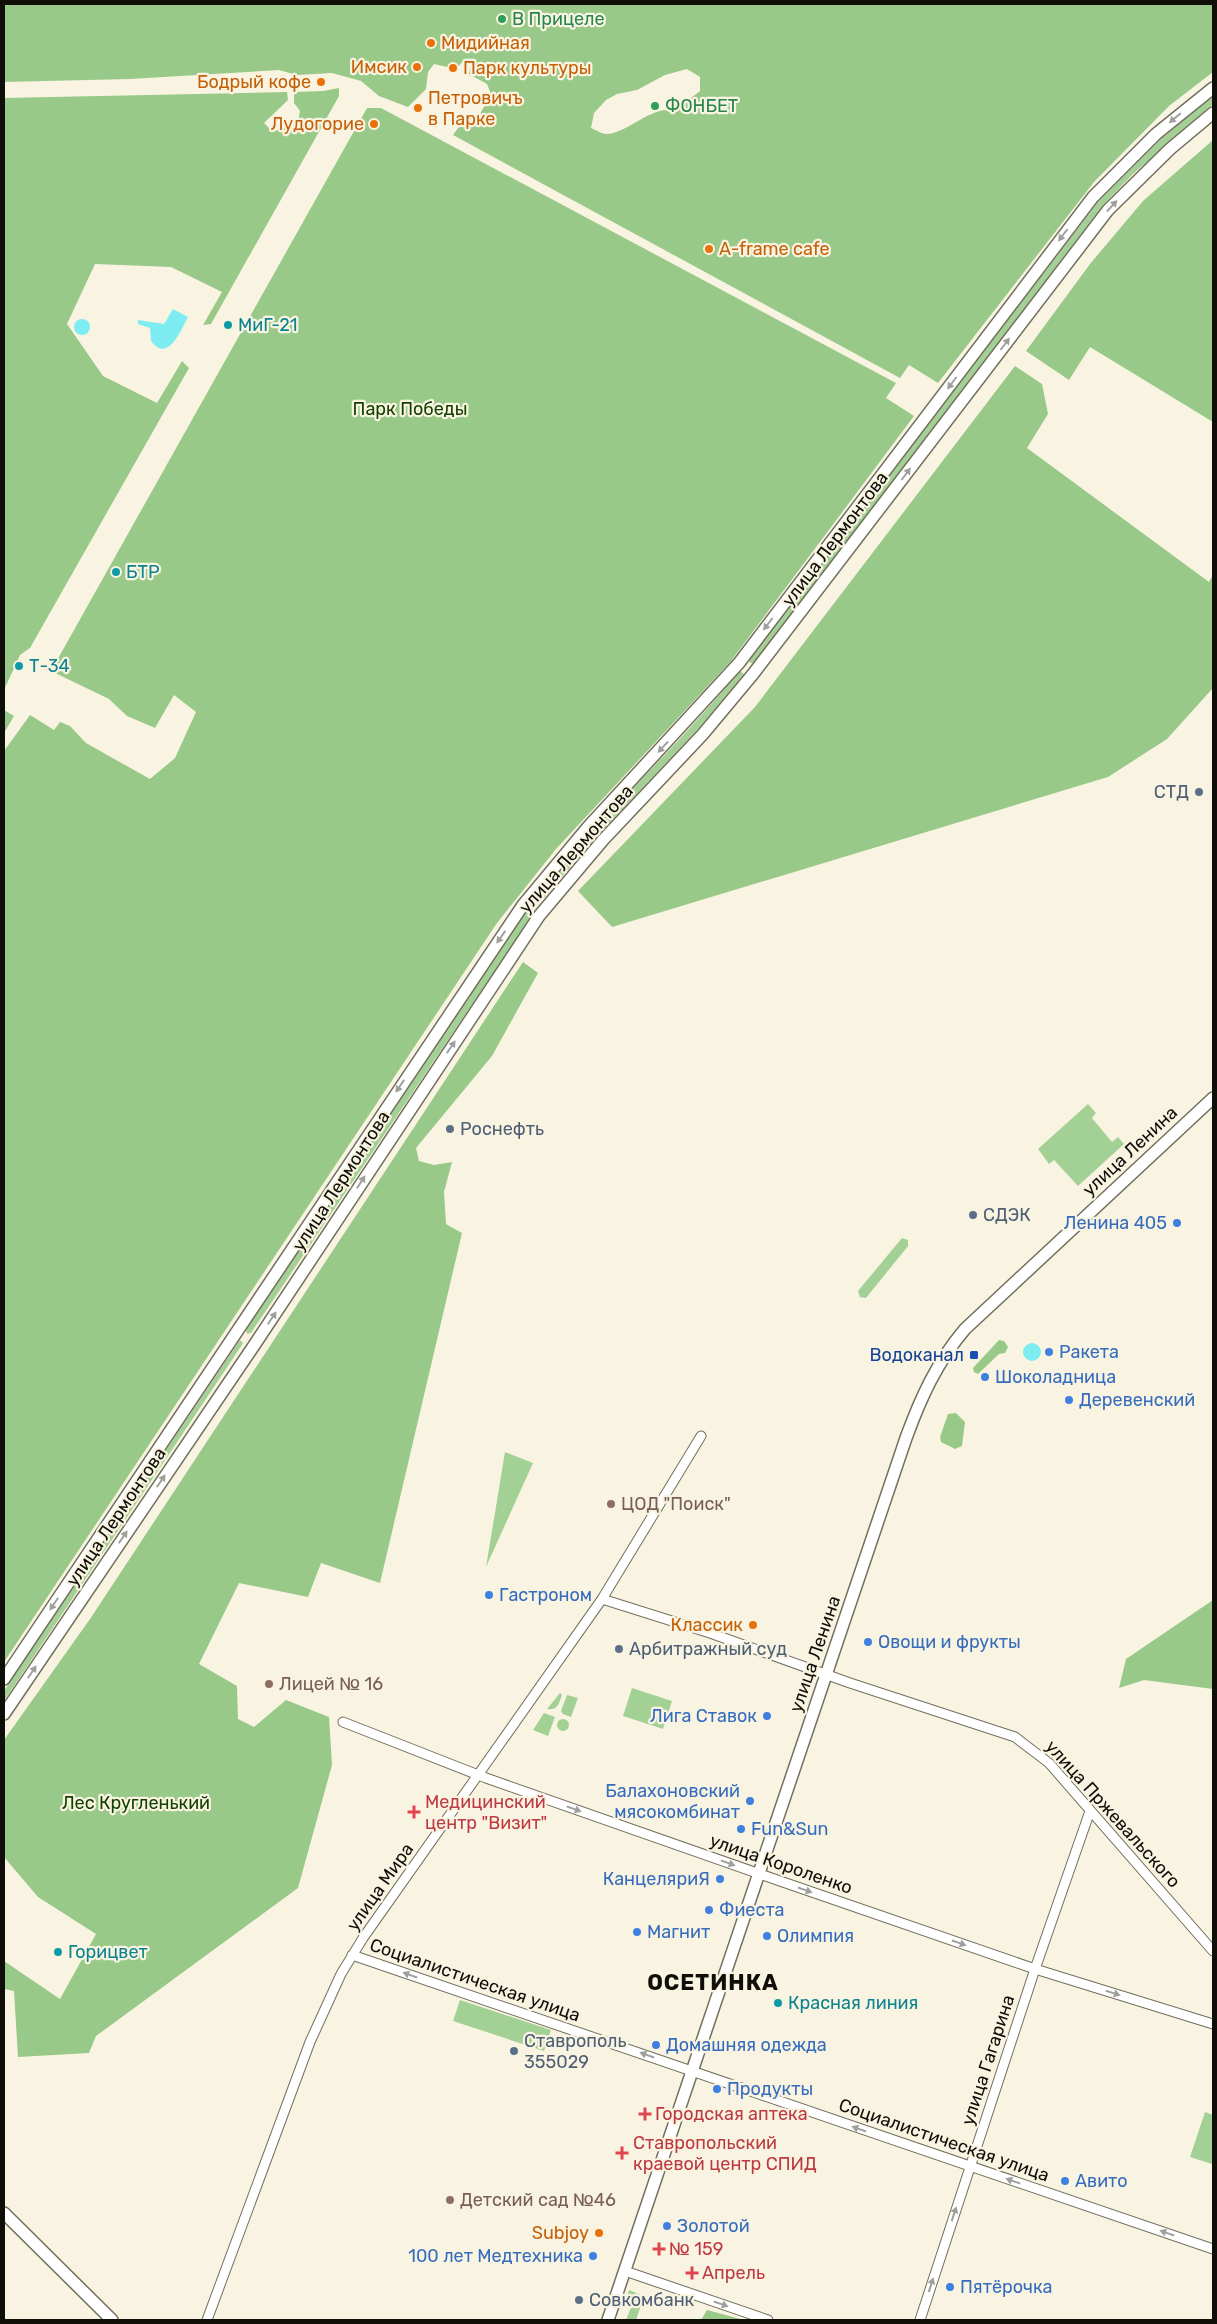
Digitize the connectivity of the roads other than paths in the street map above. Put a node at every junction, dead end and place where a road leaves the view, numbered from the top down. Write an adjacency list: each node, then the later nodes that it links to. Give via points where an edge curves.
1 (1213, 88): 3 (main road, улица Лермонтова, one-way to 3, via 1156,134 1093,197)
2 (1213, 113): 4 (main road, улица Лермонтова, one-way to 2, via 1108,210 1170,149)
3 (739, 662): 4 (main road); 6 (main road, улица Лермонтова, one-way to 6, via 588,827 523,904)
4 (753, 674): 7 (main road, улица Лермонтова, one-way to 4, via 539,916)
5 (1213, 1098): 10 (main road, улица Ленина, via 989,1305 949,1348 916,1411)
6 (236, 1333): 7 (main road); 11 (main road, улица Лермонтова, one-way to 11)
7 (255, 1344): 12 (main road, улица Лермонтова, one-way to 7)
8 (701, 1436): 9 (street, улица Мира)
9 (602, 1599): 10 (street, улица Пржевальского); 14 (street, улица Мира)
10 (827, 1675): 15 (street, улица Пржевальского, via 1015,1737 1049,1763); 16 (main road, улица Ленина)
11 (4, 1678)
12 (4, 1714)
13 (343, 1722): 14 (street, улица Короленко)
14 (480, 1774): 16 (street, улица Короленко, one-way to 16); 18 (street, улица Мира)
15 (1090, 1811): 17 (street, улица Пржевальского); 19 (street, улица Гагарина)
16 (759, 1874): 19 (street, улица Короленко, one-way to 19); 21 (main road, улица Ленина)
17 (1213, 1951)
18 (352, 1956): 21 (street, Социалистическая улица, one-way to 18); 27 (street, улица Мира, via 310,2042)
19 (1036, 1969): 20 (street, улица Короленко, one-way to 20); 22 (street, улица Гагарина)
20 (1213, 2024)
21 (693, 2071): 22 (street, Социалистическая улица, one-way to 21); 25 (main road, улица Ленина)
22 (970, 2167): 24 (street, Социалистическая улица, one-way to 22); 30 (street, улица Гагарина, one-way to 22)
23 (6, 2219): 26 (main road)
24 (1213, 2249)
25 (625, 2271): 28 (main road, улица Ленина); 29 (street, one-way to 29)
26 (112, 2320)
27 (207, 2320)
28 (608, 2320)
29 (768, 2320)
30 (920, 2320)

